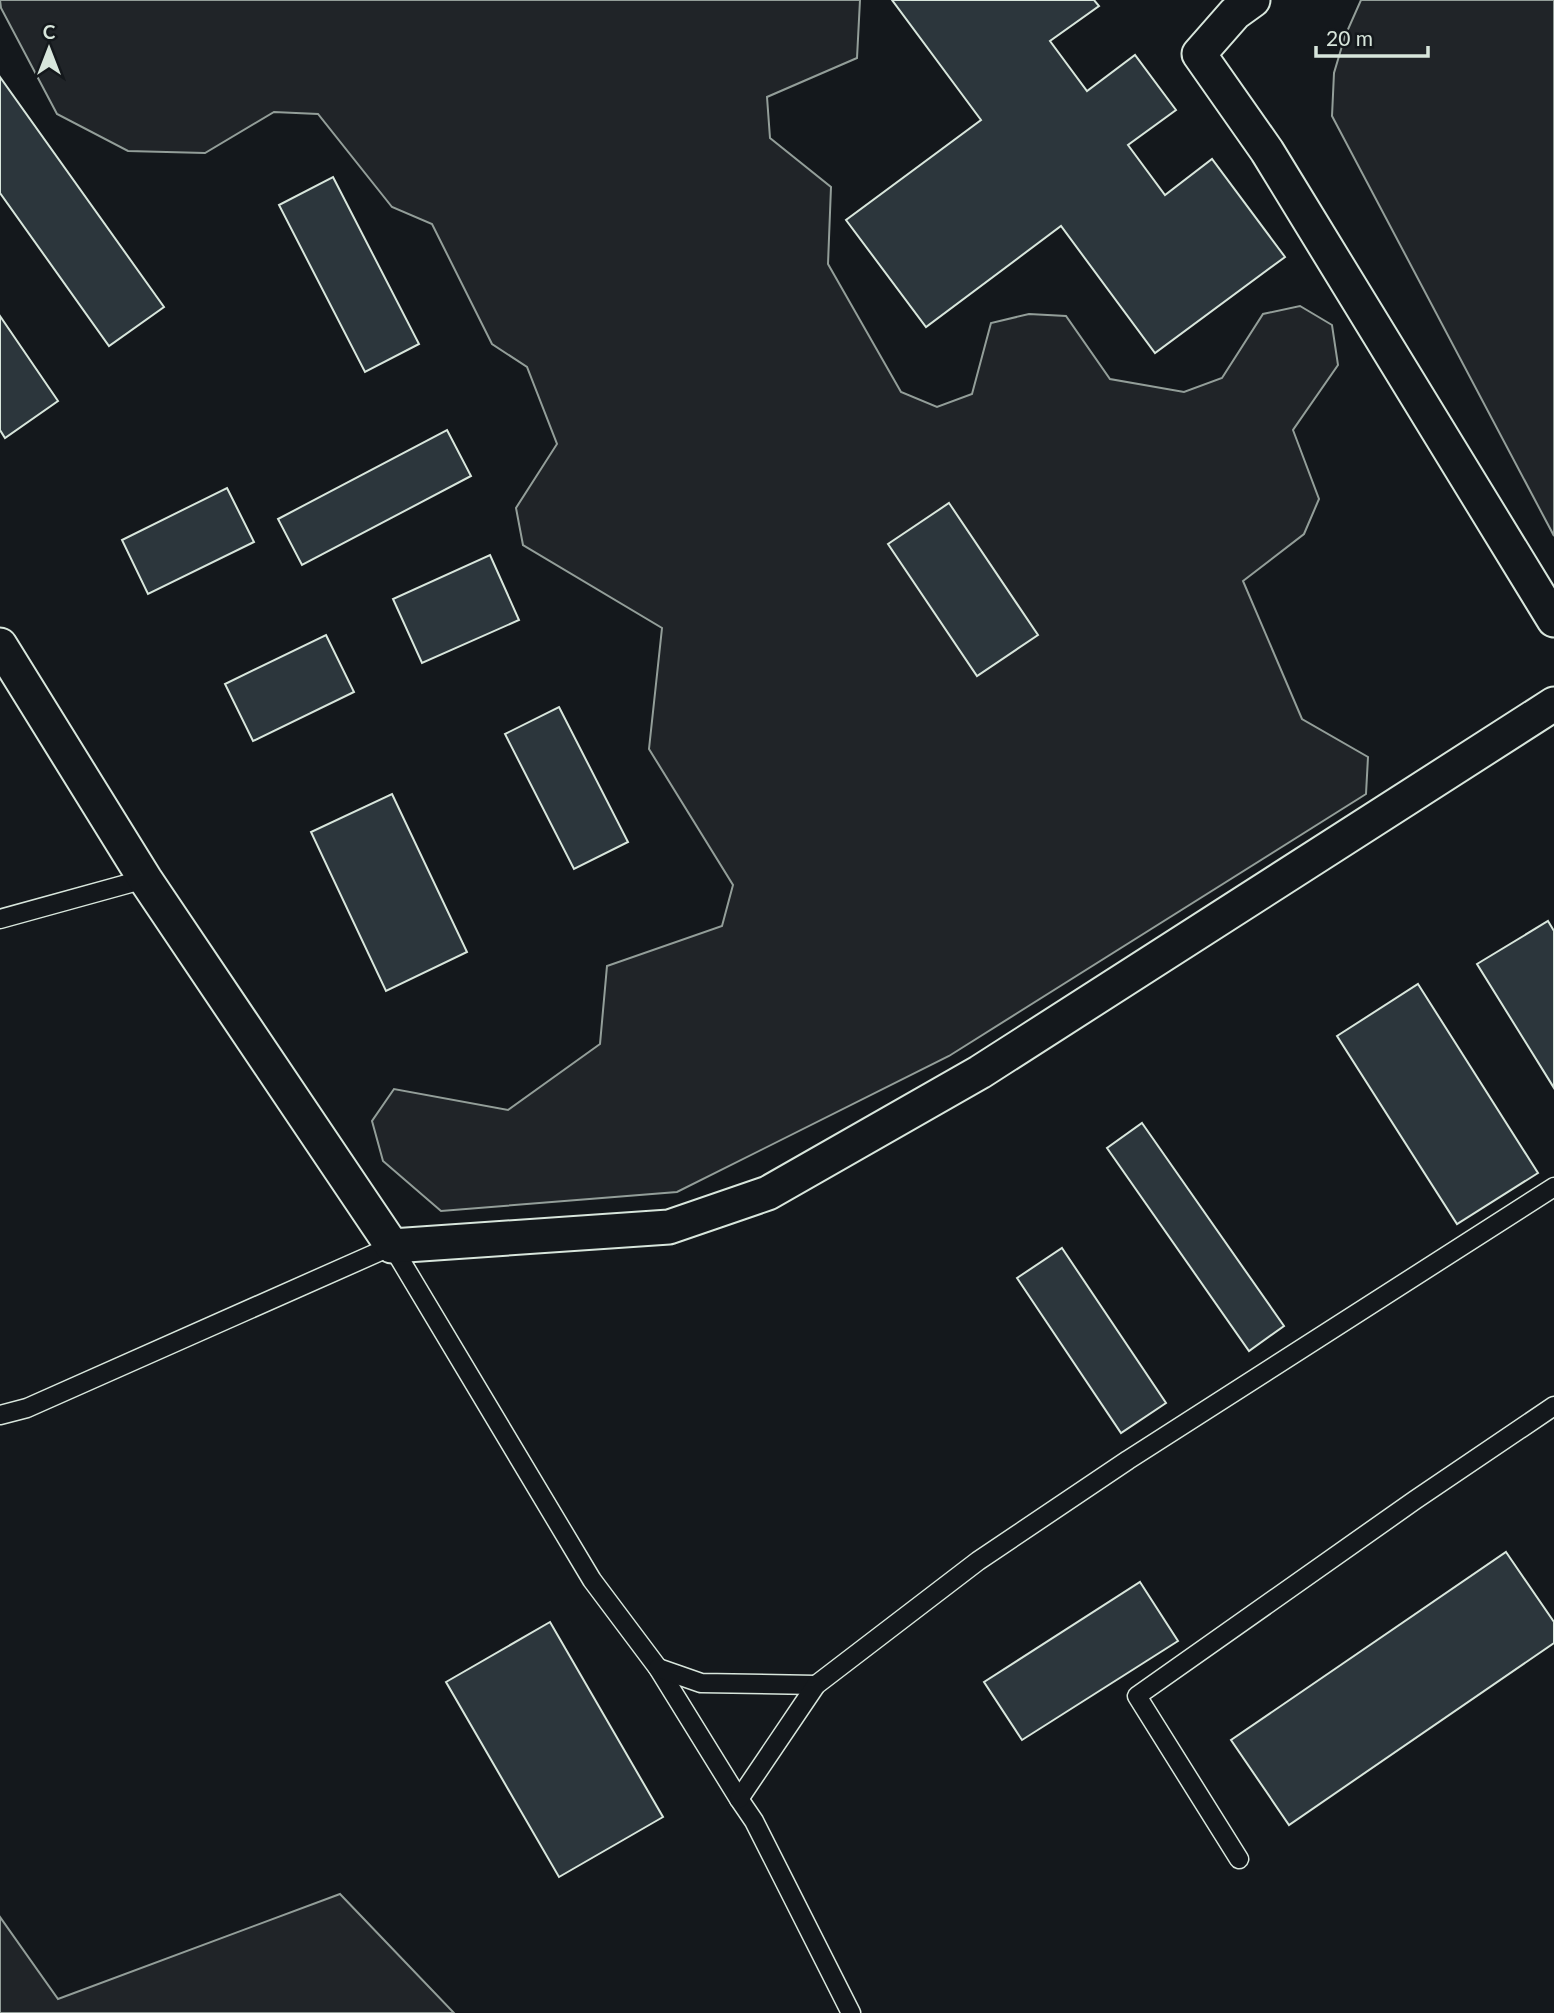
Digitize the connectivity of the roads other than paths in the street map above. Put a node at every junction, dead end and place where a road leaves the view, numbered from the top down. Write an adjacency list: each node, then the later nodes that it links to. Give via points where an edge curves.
1 (1253, 0): 2 (street, via 1235,13 1199,54 1267,151)
2 (1554, 620)
3 (0, 645): 5 (street)
4 (1554, 704): 8 (street, via 980,1072 768,1194 669,1227)
5 (145, 879): 6 (lane); 8 (street)
6 (0, 919)
7 (1554, 1187): 12 (lane, via 1013,1538)
8 (392, 1245): 10 (lane, via 27,1408); 11 (lane, via 593,1580)
9 (1554, 1406): 14 (lane, via 1137,1696)
10 (0, 1415)
11 (658, 1668): 12 (lane, via 701,1683); 13 (lane)
12 (816, 1685): 13 (lane)
13 (739, 1799): 15 (lane)
14 (1239, 1859)
15 (851, 2013)

